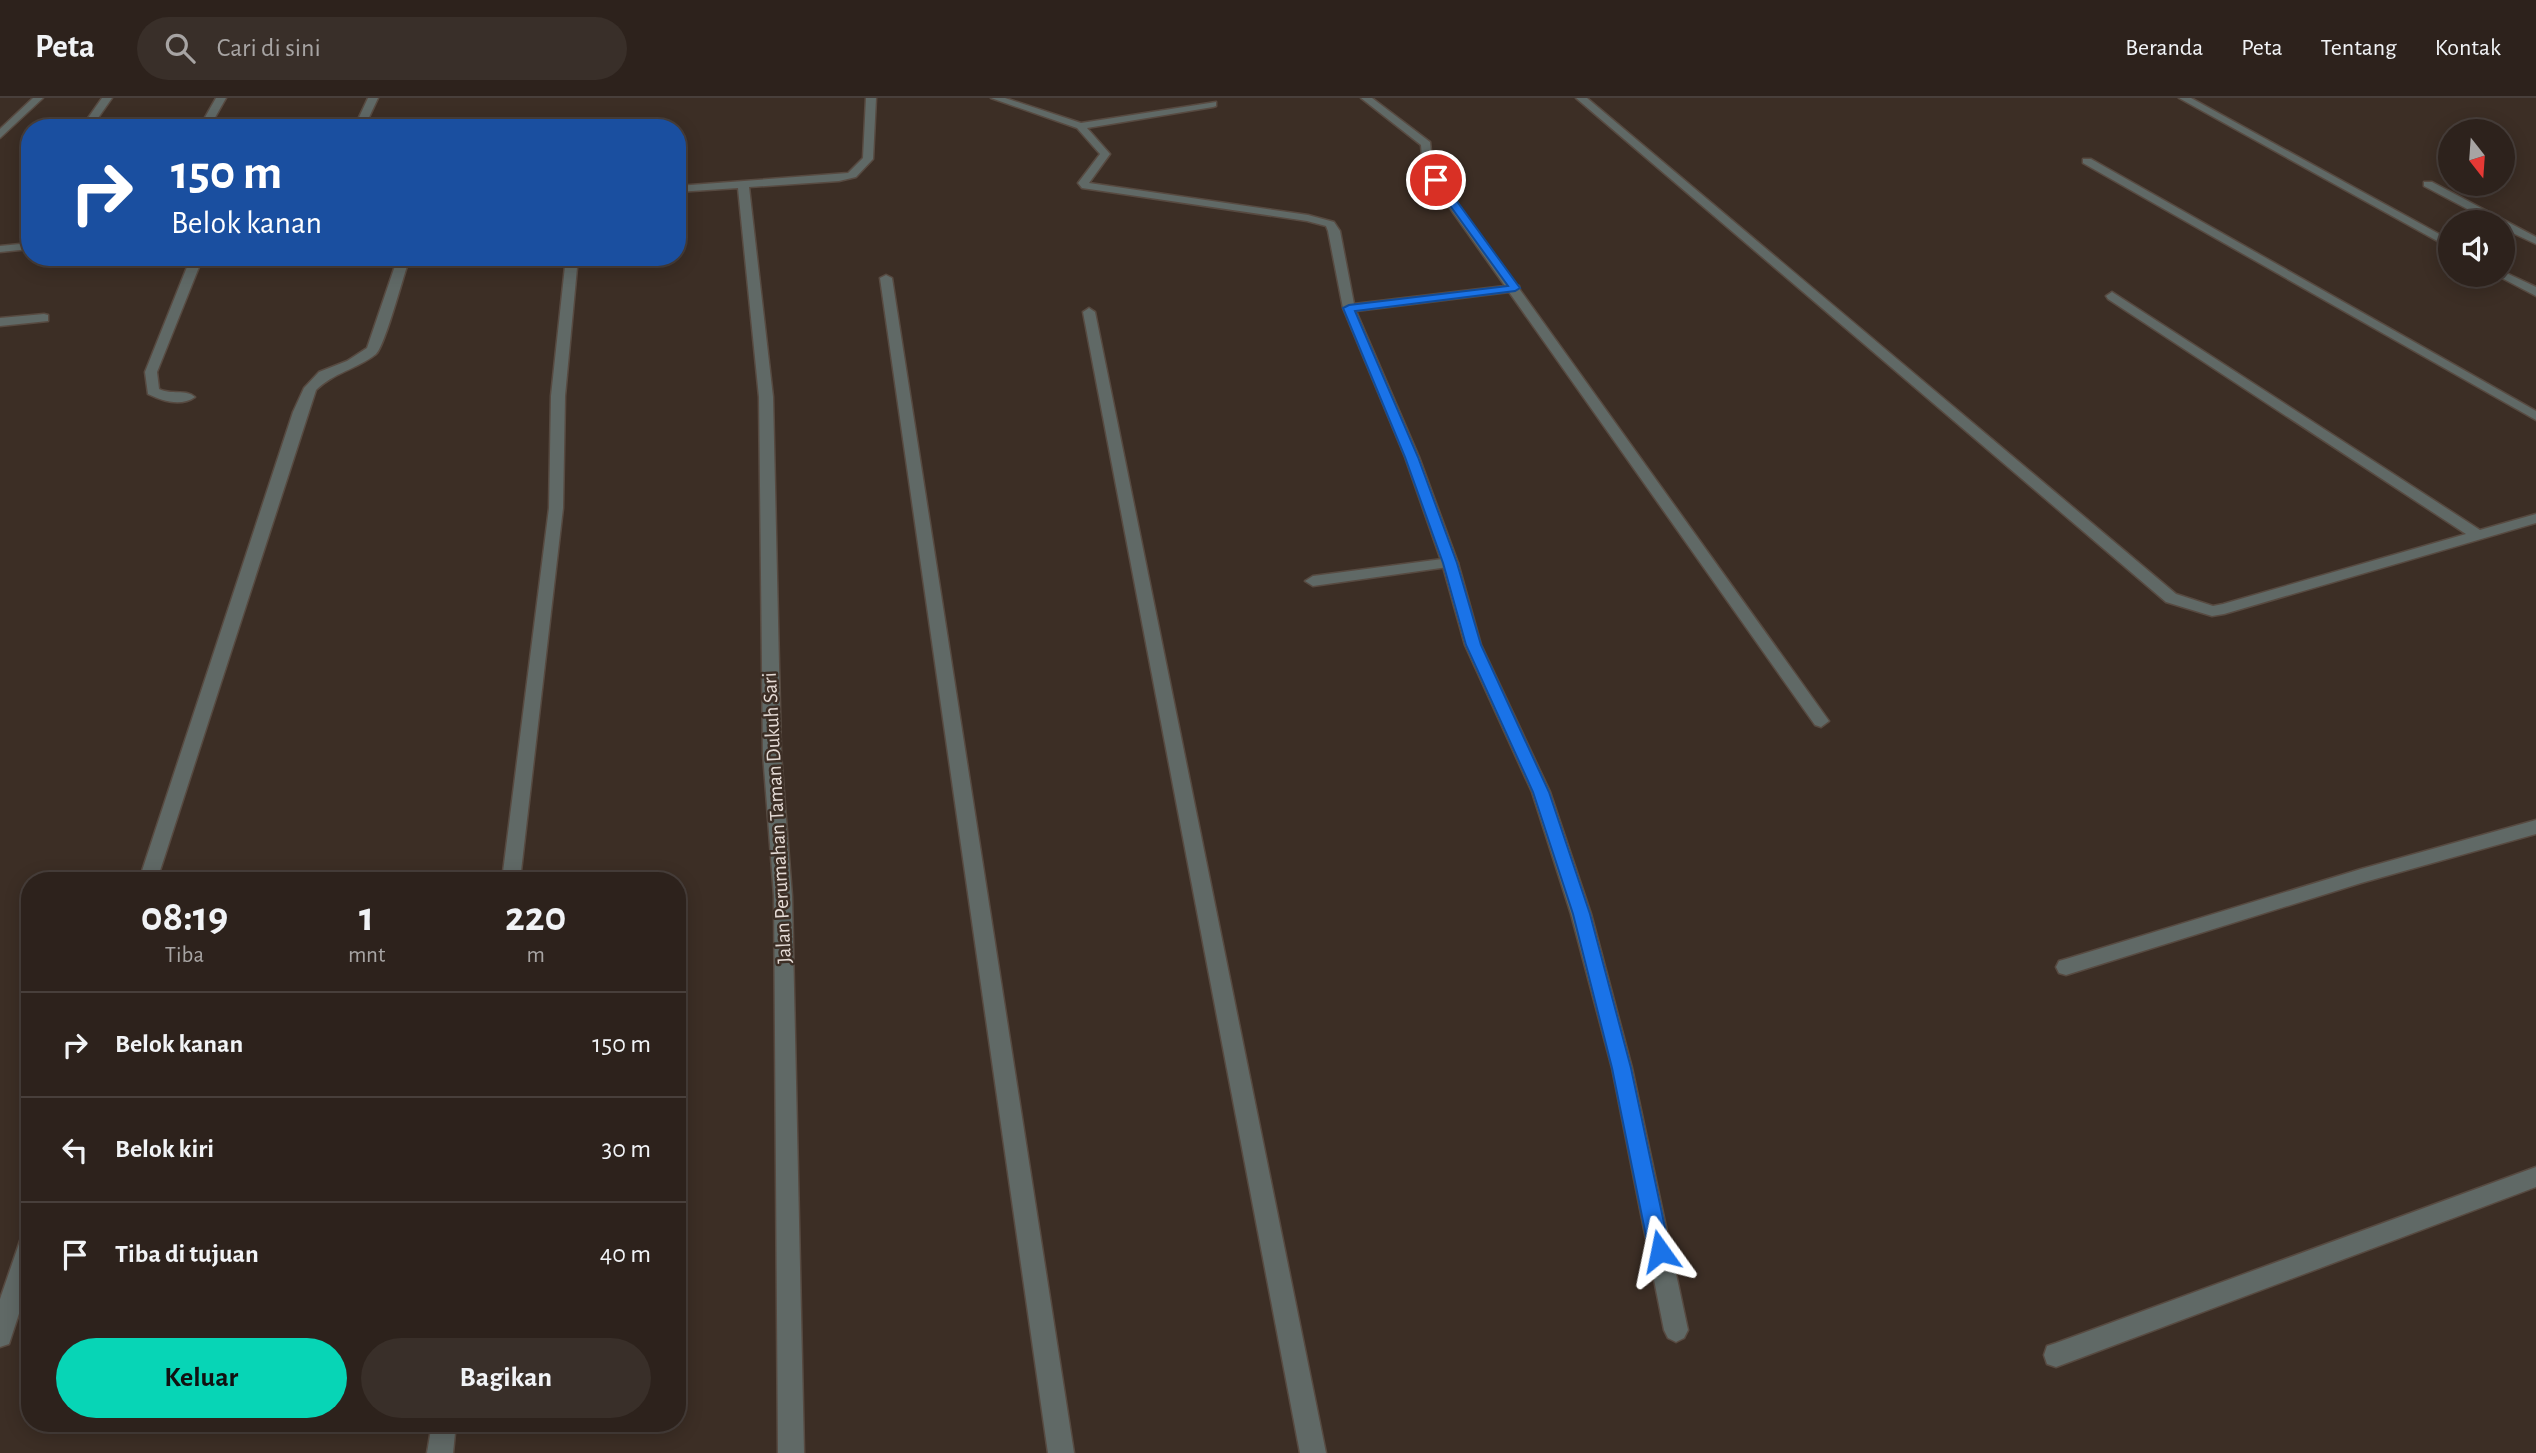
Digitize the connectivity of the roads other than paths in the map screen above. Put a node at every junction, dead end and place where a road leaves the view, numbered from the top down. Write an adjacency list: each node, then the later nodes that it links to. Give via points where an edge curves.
1 (38, 98): 15 (street)
2 (107, 98): 11 (street)
3 (221, 98): 12 (street)
4 (373, 98): 13 (street)
5 (871, 98): 18 (street, via 868,159 852,175)
6 (996, 98): 14 (street)
7 (1366, 98): 31 (street, via 1426,144 1428,170)
8 (2184, 98): 22 (street)
9 (1581, 99): 41 (street, via 2171,598 2211,611 2224,609)
10 (1213, 104): 14 (street)
11 (92, 119)
12 (209, 119)
13 (363, 119)
14 (1080, 126): 34 (street, via 1105,154 1083,183 1086,186 1330,224)
15 (0, 135)
16 (2087, 161): 39 (street)
17 (2428, 184): 20 (street)
18 (743, 185): 19 (street); 56 (street, Jalan Perumahan Taman Dukuh Sari, via 766,397 772,754 783,896)
19 (686, 188)
20 (2477, 210)
21 (2515, 230): 23 (street)
22 (2438, 238)
23 (2536, 241)
24 (21, 247): 25 (street)
25 (0, 249)
26 (193, 266): 38 (street, via 151,372 153,391 166,398)
27 (401, 266): 46 (street, via 373,349 324,375 305,400)
28 (571, 266): 47 (street, via 558,397 556,508)
29 (886, 278): 57 (street)
30 (2515, 281): 32 (street)
31 (1515, 288): 34 (street); 44 (street)
32 (2536, 292)
33 (2112, 296): 41 (street)
34 (1349, 308): 42 (street, via 1412,457)
35 (1088, 312): 58 (street)
36 (44, 318): 37 (street)
37 (0, 322)
38 (188, 397)
39 (2536, 416)
40 (2536, 518): 41 (street)
41 (2476, 534)
42 (1450, 563): 43 (street); 51 (street, via 1474,645 1541,792 1581,914 1622,1068)
43 (1314, 581)
44 (1821, 721)
45 (2536, 827): 48 (street)
46 (151, 872)
47 (511, 872)
48 (2066, 967)
49 (2536, 1177): 53 (street)
50 (21, 1271): 52 (street)
51 (1676, 1330)
52 (0, 1335)
53 (2056, 1355)
54 (443, 1432): 55 (street)
55 (440, 1453)
56 (791, 1453)
57 (1061, 1453)
58 (1313, 1453)

